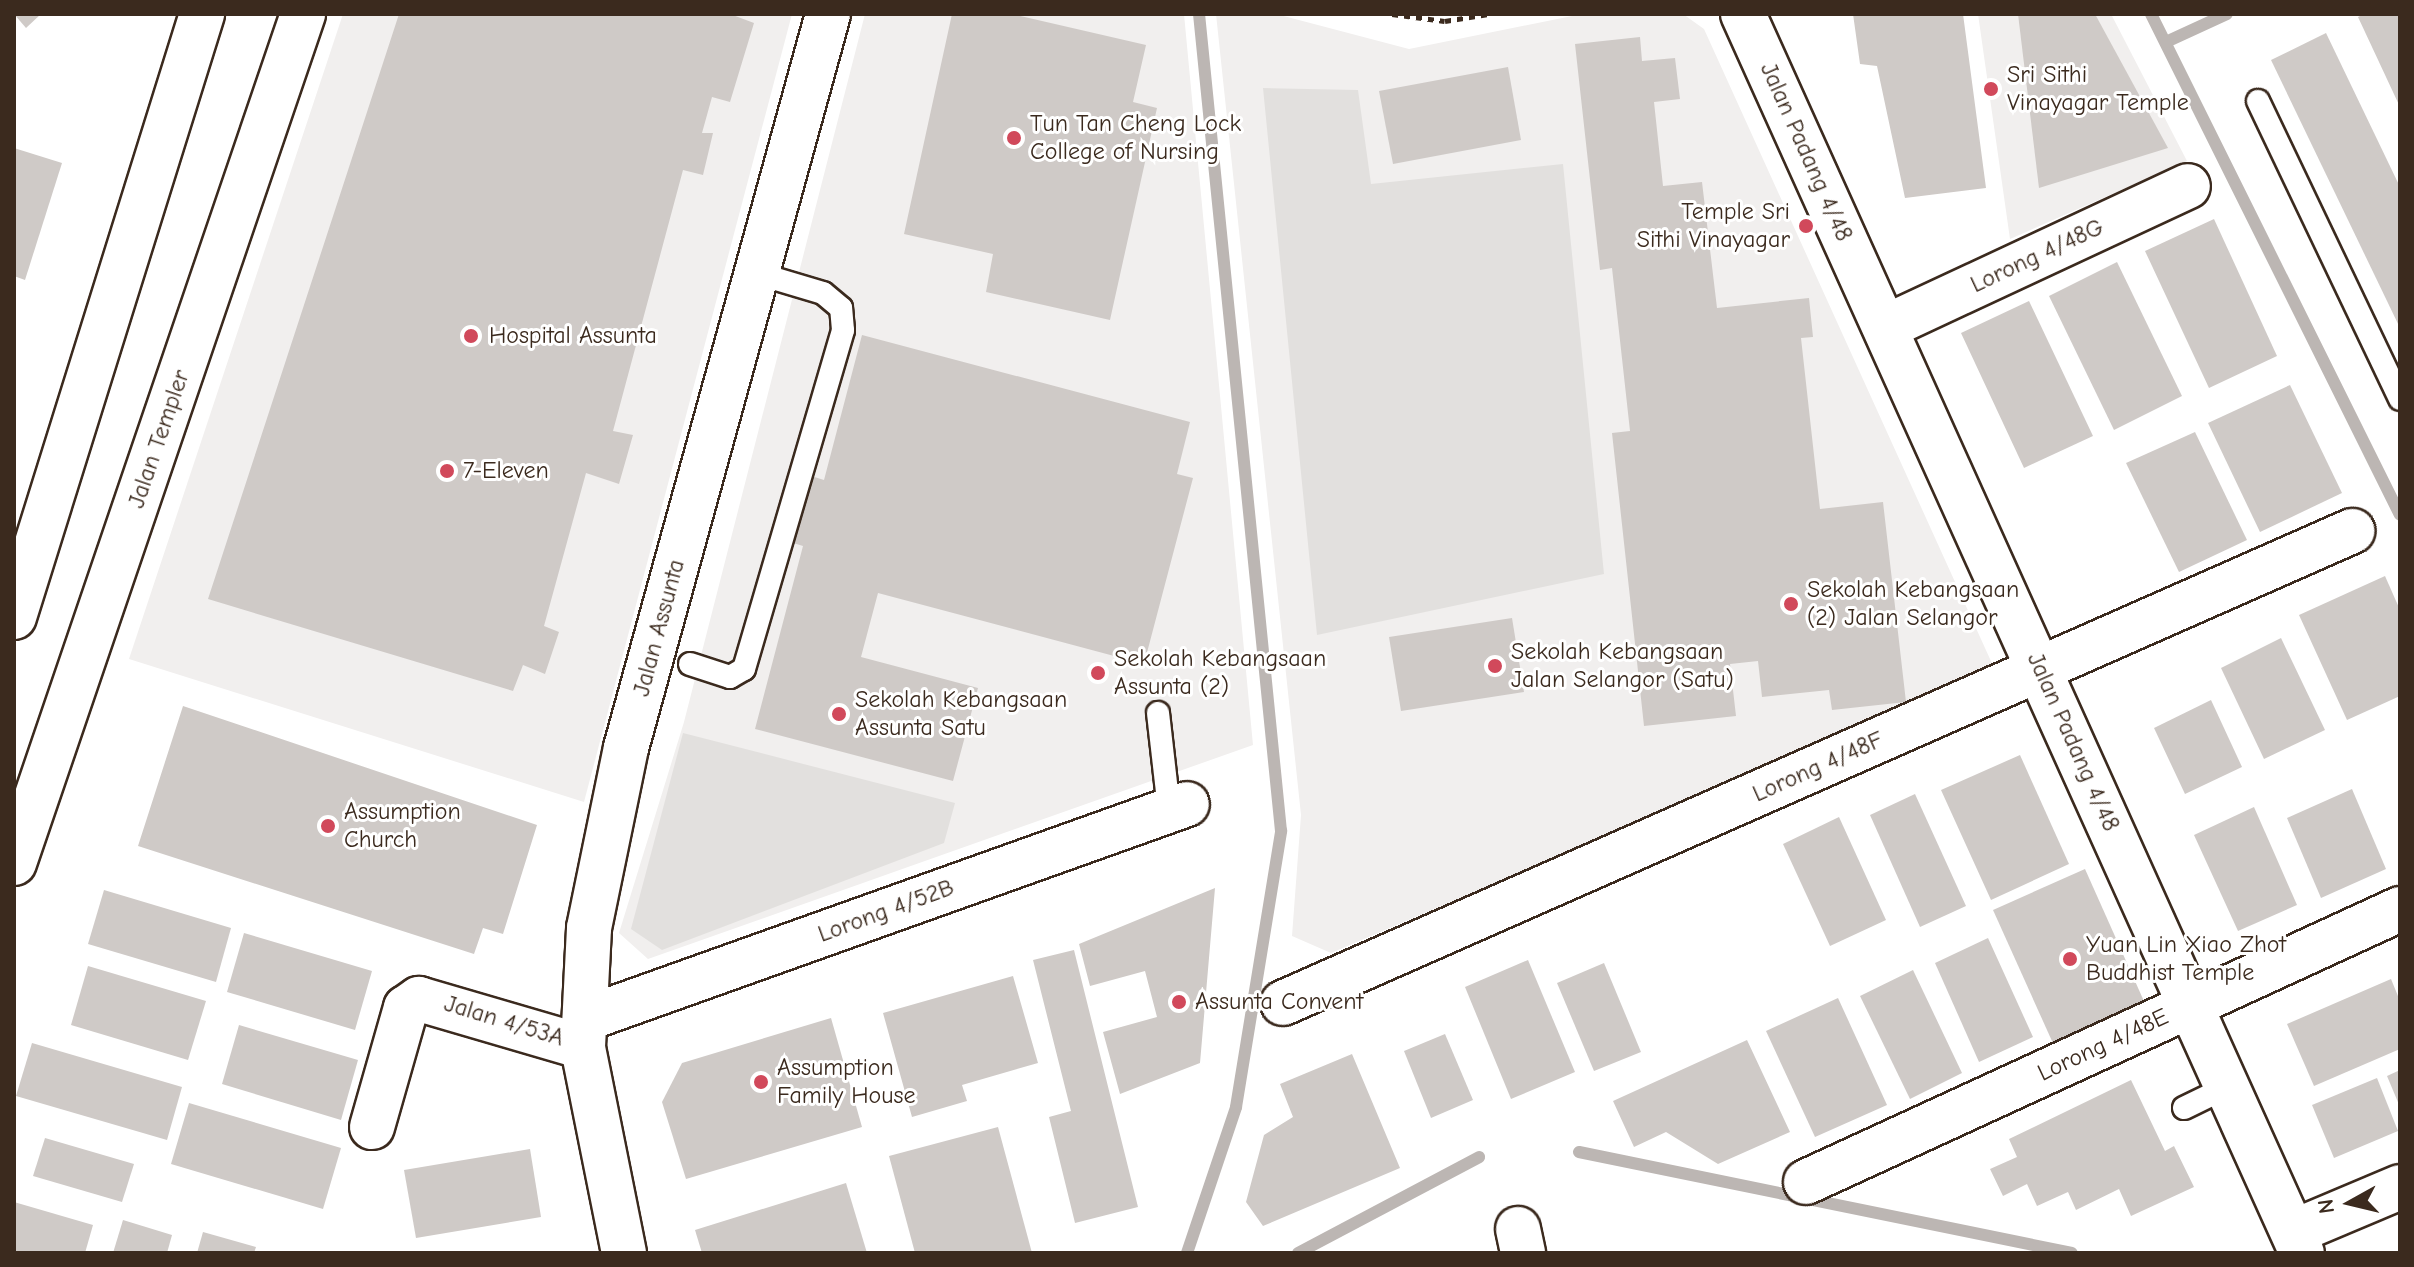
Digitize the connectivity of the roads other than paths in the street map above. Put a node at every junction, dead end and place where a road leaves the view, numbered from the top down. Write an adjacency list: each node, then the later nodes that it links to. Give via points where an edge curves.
1 (202, 14): 11 (street)
2 (303, 14): 16 (street, Jalan Templer)
3 (828, 14): 7 (street, Jalan Assunta)
4 (1743, 14): 8 (street, Jalan Padang 4/48)
5 (2258, 101): 9 (lane)
6 (2188, 186): 8 (street, Lorong 4/48G)
7 (756, 273): 12 (lane, via 823,293 841,308 843,330 744,669 730,677); 20 (street, Jalan Assunta, via 626,748 589,928)
8 (1886, 327): 13 (street, Jalan Padang 4/48)
9 (2400, 399)
10 (2352, 531): 13 (street, Lorong 4/48F)
11 (14, 617)
12 (690, 664)
13 (2040, 669): 18 (street, Lorong 4/48F); 19 (street, Jalan Padang 4/48)
14 (1158, 713): 15 (lane)
15 (1178, 807): 20 (street, Lorong 4/52B)
16 (14, 863)
17 (2400, 909): 19 (street, Lorong 4/48E)
18 (1283, 1003)
19 (2193, 1004): 21 (street, Jalan Padang 4/48); 24 (street, Lorong 4/48E)
20 (584, 1033): 23 (street, Jalan 4/53A, via 419,999 406,1008); 27 (street, Jalan Assunta)
21 (2231, 1085): 22 (lane); 26 (street, Jalan Padang 4/48)
22 (2184, 1108)
23 (372, 1127)
24 (1806, 1182)
25 (2400, 1187): 26 (street)
26 (2299, 1242)
27 (624, 1253)

